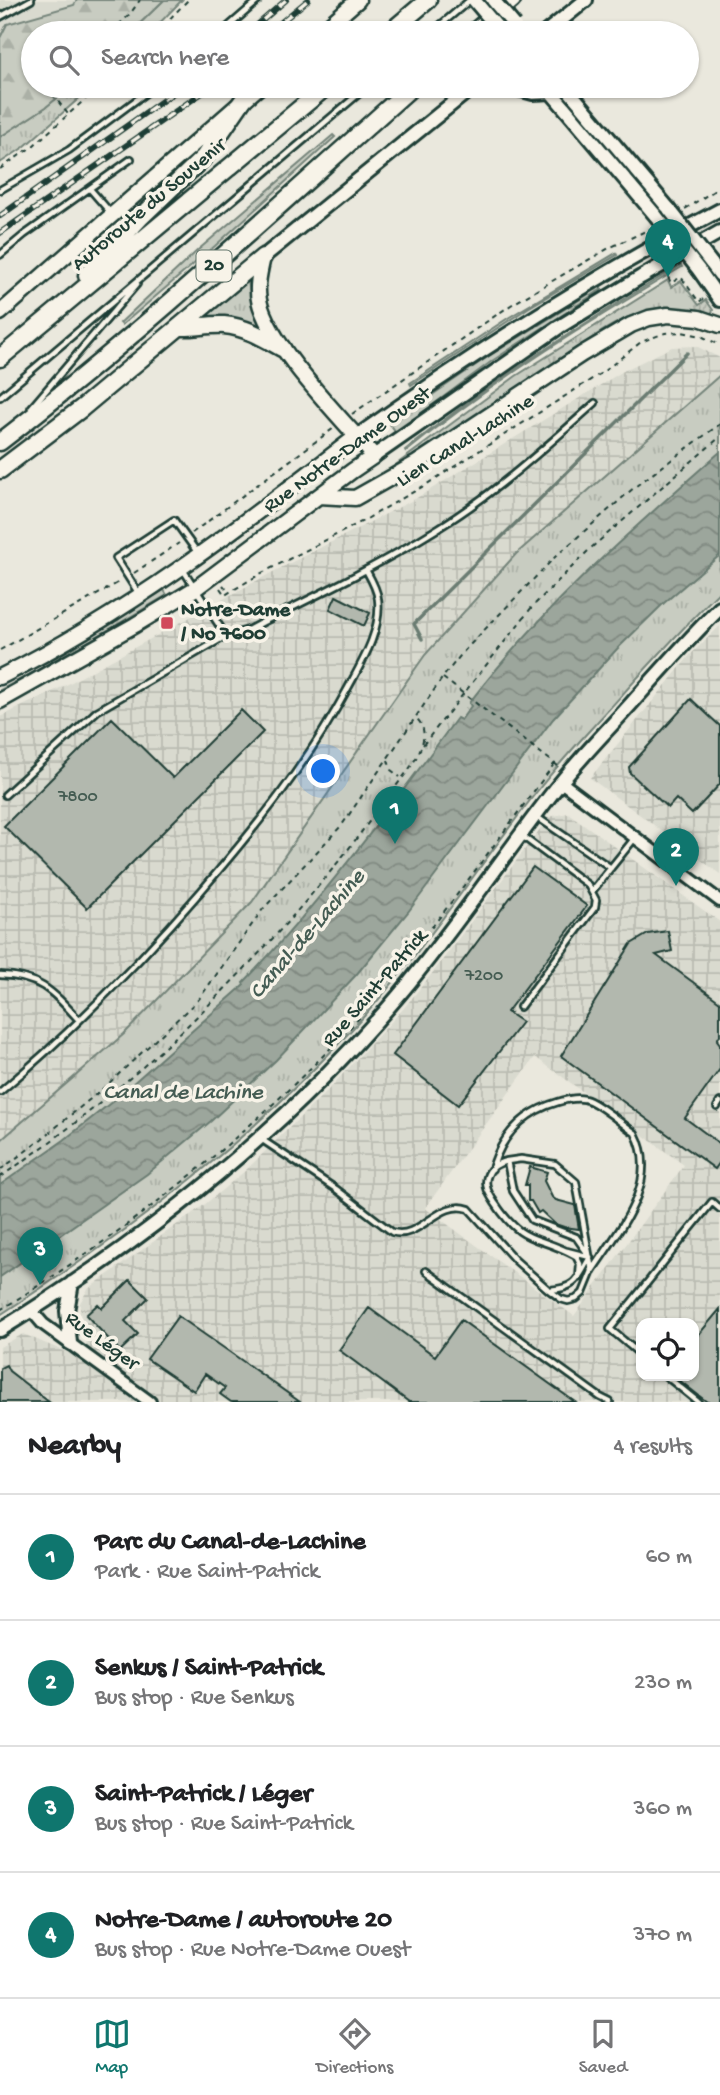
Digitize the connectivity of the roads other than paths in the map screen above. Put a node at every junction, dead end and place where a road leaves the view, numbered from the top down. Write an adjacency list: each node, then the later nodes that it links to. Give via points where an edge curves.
1 (32, 0): 9 (lane)
2 (259, 0): 10 (lane)
3 (358, 0): 11 (main road)
4 (428, 0): 12 (highway)
5 (472, 0): 13 (lane); 15 (main road, bridge)
6 (493, 0): 16 (main road, bridge)
7 (512, 0): 14 (highway)
8 (586, 0): 17 (main road)
9 (0, 17)
10 (235, 21)
11 (334, 21)
12 (403, 21)
13 (446, 21)
14 (487, 21)
15 (491, 21)
16 (510, 21)
17 (560, 21)
18 (139, 98): 29 (lane, via 69,150)
19 (245, 98): 26 (main road)
20 (312, 98): 39 (highway, Autoroute du Souvenir)
21 (354, 98): 35 (lane)
22 (400, 98): 47 (highway, 20, via 185,291)
23 (459, 98): 34 (main road)
24 (556, 98): 37 (main road, bridge)
25 (575, 98): 36 (main road, bridge)
26 (243, 100): 31 (main road); 39 (highway, via 204,157 139,218)
27 (131, 159): 28 (lane)
28 (90, 189): 31 (lane); 33 (lane)
29 (0, 190)
30 (720, 209): 46 (main road, Rue Notre-Dame Ouest, via 534,316)
31 (113, 216): 38 (main road)
32 (720, 232): 48 (main road, Rue Notre-Dame Ouest, via 548,334)
33 (0, 255)
34 (263, 257): 41 (highway); 42 (main road, via 259,301)
35 (146, 273): 44 (lane); 47 (lane)
36 (720, 275)
37 (720, 300)
38 (0, 313)
39 (50, 315): 43 (highway, Autoroute du Souvenir)
40 (720, 326): 50 (main road, via 668,315 631,325 366,492 355,498)
41 (179, 327): 42 (highway, via 236,327); 49 (highway)
42 (282, 348): 46 (main road)
43 (0, 358)
44 (0, 397)
45 (595, 403): 53 (lane, via 438,529)
46 (356, 436): 48 (main road); 51 (main road, Rue Notre-Dame Ouest)
47 (3, 440)
48 (374, 456): 50 (main road, Rue Notre-Dame Ouest)
49 (0, 470)
50 (319, 496): 54 (main road, Rue Notre-Dame Ouest)
51 (199, 556): 52 (main road, Rue Notre-Dame Ouest); 55 (lane, via 174,520 116,558)
52 (181, 568): 54 (lane); 55 (main road, Rue Notre-Dame Ouest)
53 (366, 570): 57 (lane, via 248,630); 70 (lane, via 378,600 372,640 311,753 178,918)
54 (195, 588): 57 (lane); 59 (main road, Rue Notre-Dame Ouest)
55 (139, 594): 58 (main road, Rue Notre-Dame Ouest)
56 (720, 608): 60 (main road, Rue Saint-Patrick)
57 (226, 636): 61 (lane, via 97,711)
58 (0, 677)
59 (0, 701)
60 (561, 782): 62 (main road, Rue Saint-Patrick); 64 (street)
61 (5, 795)
62 (535, 816): 63 (main road, Rue Saint-Patrick); 65 (lane)
63 (521, 835): 66 (lane); 72 (main road, Rue Saint-Patrick, via 398,996 331,1070)
64 (635, 838): 65 (lane); 67 (street)
65 (611, 868): 66 (lane)
66 (593, 890): 69 (lane, via 595,907)
67 (720, 901)
68 (0, 975): 70 (lane, via 22,976 40,984)
69 (520, 1007)
70 (79, 1020): 71 (lane)
71 (0, 1093)
72 (260, 1138): 81 (main road, Rue Saint-Patrick, via 177,1208); 82 (lane, via 391,1232 409,1231 449,1207 469,1209 514,1260)
73 (507, 1161): 74 (lane); 77 (lane, via 513,1191 532,1220 576,1237); 77 (lane, via 555,1164 576,1182)
74 (492, 1169): 76 (lane, via 486,1183 507,1222 522,1234); 79 (lane, via 502,1142 526,1116 571,1099 590,1101 635,1133 643,1163 641,1186 634,1206)
75 (720, 1209): 86 (lane, via 712,1202 610,1329)
76 (567, 1251): 77 (lane); 80 (lane, via 578,1259)
77 (590, 1257): 79 (lane); 80 (lane)
78 (426, 1271): 89 (lane)
79 (592, 1271): 82 (lane, via 576,1299 561,1299)
80 (579, 1278): 82 (lane, via 564,1289)
81 (72, 1283): 83 (main road, Rue Saint-Patrick); 85 (main road, via 67,1311)
82 (549, 1290)
83 (31, 1310): 84 (main road, Rue Saint-Patrick); 85 (street, Rue Léger)
84 (0, 1330)
85 (70, 1343): 88 (street, Rue Léger)
86 (636, 1351)
87 (672, 1381): 90 (lane)
88 (150, 1402)
89 (610, 1402)
90 (698, 1402)

